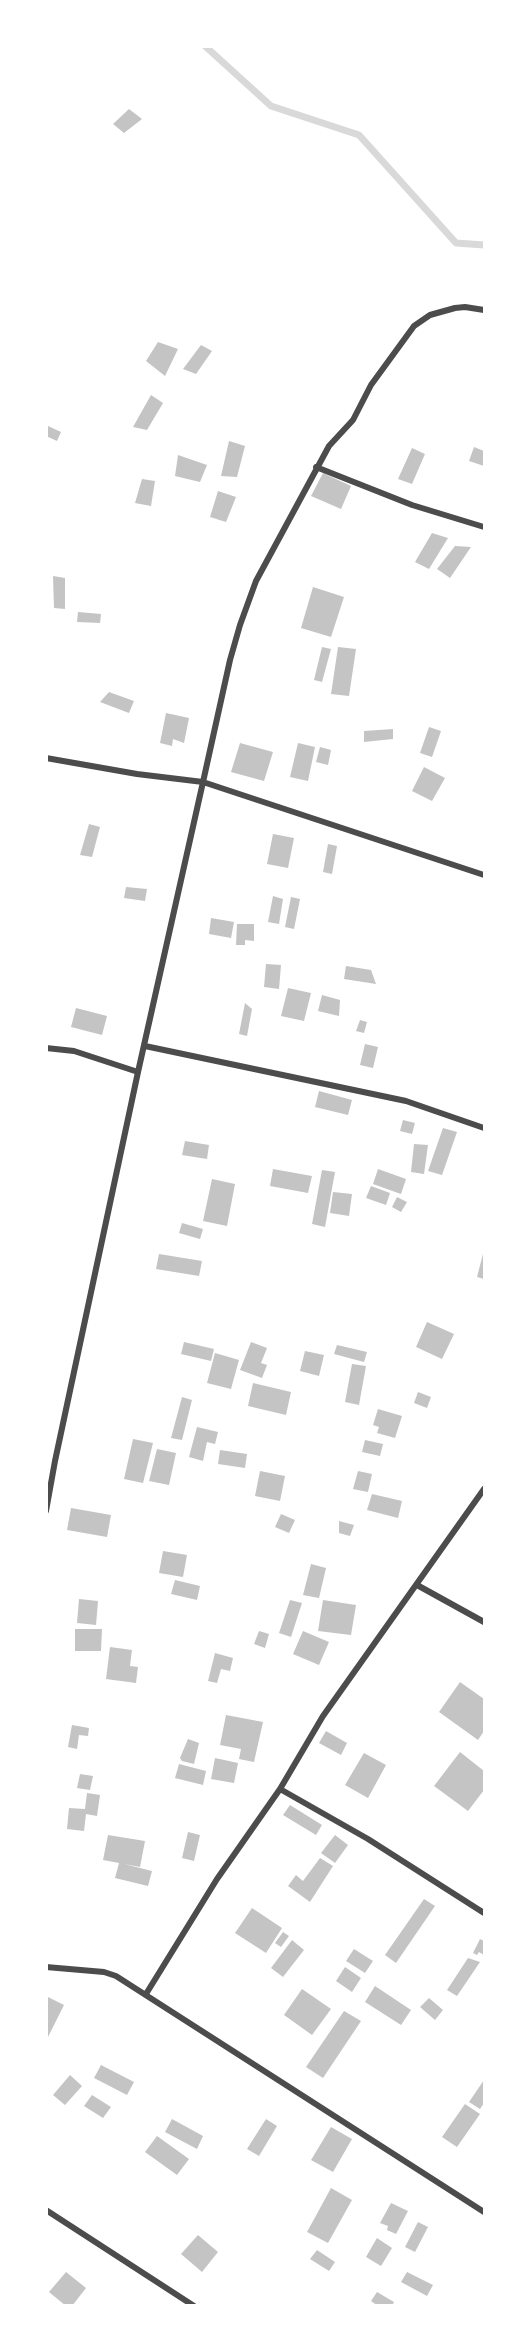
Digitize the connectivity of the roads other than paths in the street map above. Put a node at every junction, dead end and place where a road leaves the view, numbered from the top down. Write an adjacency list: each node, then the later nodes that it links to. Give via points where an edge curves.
1 (484, 310): 2 (street, via 455,308 430,315 414,326 371,385 354,420 329,446)
2 (316, 467): 3 (street, via 412,505); 5 (street, via 256,581 240,625)
3 (484, 527)
4 (46, 758): 5 (street)
5 (203, 782): 6 (street); 7 (street)
6 (484, 875)
7 (145, 1046): 9 (street); 10 (street, via 406,1101)
8 (46, 1048): 9 (street, via 74,1051)
9 (138, 1072): 12 (street)
10 (484, 1128)
11 (46, 1461): 12 (street)
12 (55, 1461): 14 (street)
13 (484, 1489): 15 (street)
14 (46, 1511)
15 (417, 1585): 16 (street); 17 (street, via 323,1716)
16 (484, 1622)
17 (280, 1789): 18 (street); 20 (street, via 217,1879)
18 (484, 1912)
19 (46, 1967): 20 (street, via 104,1972)
20 (146, 1994): 22 (street)
21 (46, 2210): 23 (street)
22 (484, 2212)
23 (194, 2306)

